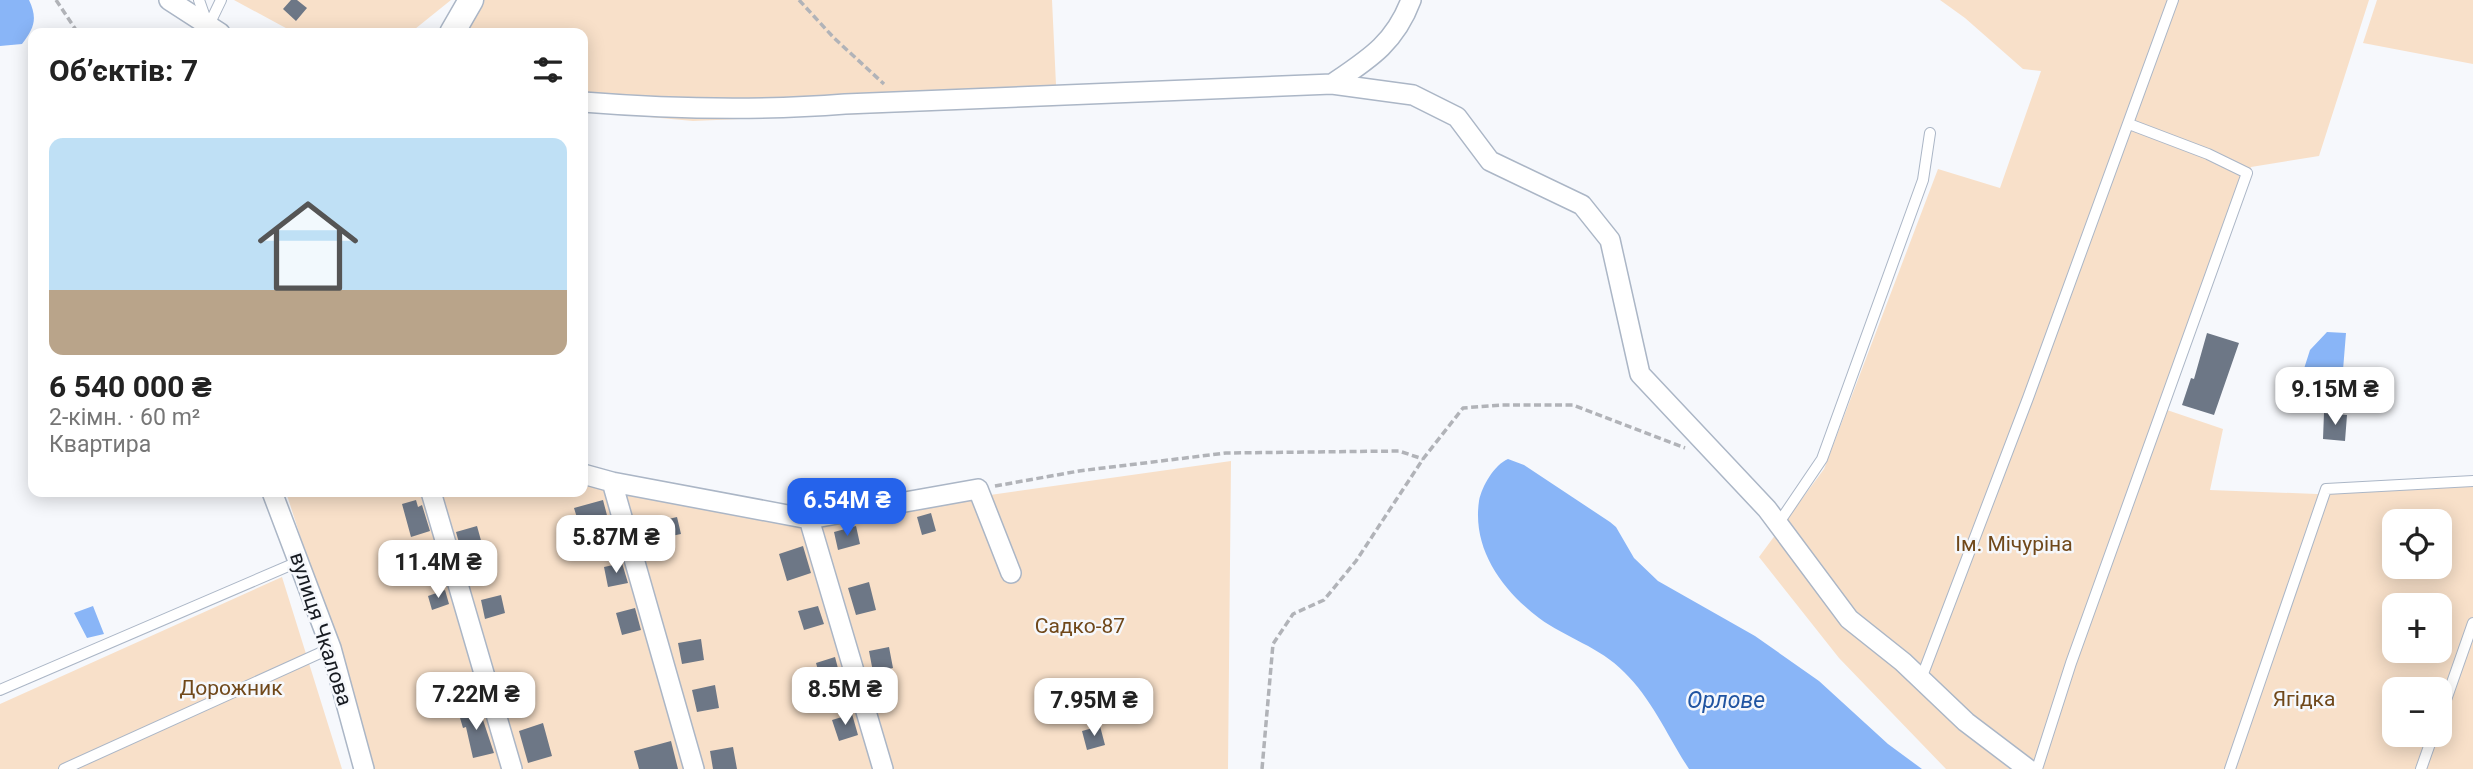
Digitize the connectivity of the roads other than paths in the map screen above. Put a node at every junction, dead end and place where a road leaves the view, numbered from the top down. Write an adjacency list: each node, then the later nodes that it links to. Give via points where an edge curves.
1 (169, 0): 7 (street)
2 (199, 0): 8 (lane)
3 (221, 0): 9 (lane)
4 (471, 0): 10 (street)
5 (1411, 0): 11 (street, via 1402,23 1375,55)
6 (2172, 0): 13 (lane)
7 (211, 28)
8 (213, 28)
9 (214, 28)
10 (455, 28)
11 (1332, 84): 12 (street, via 732,110); 21 (street, via 1413,95 1457,117 1490,161 1582,205 1610,240 1640,374)
12 (588, 102)
13 (2129, 124): 26 (lane); 36 (lane, via 2247,173)
14 (1930, 133): 21 (lane, via 1923,180 1822,459)
15 (588, 475): 17 (street)
16 (2473, 481): 37 (lane, via 2326,489)
17 (612, 482): 20 (street); 33 (street)
18 (274, 497): 22 (street, вулиця Чкалова)
19 (432, 497): 32 (street)
20 (809, 519): 23 (street, via 978,489); 34 (street)
21 (1778, 524): 26 (street, via 1849,619)
22 (300, 561): 25 (street, вулиця Чкалова); 28 (lane)
23 (1011, 573)
24 (2473, 623): 27 (lane)
25 (331, 649): 30 (lane); 31 (street, вулиця Чкалова)
26 (1921, 679): 35 (street, via 1966,722)
27 (2452, 683)
28 (0, 690)
29 (2429, 747): 38 (lane)
30 (64, 769)
31 (364, 769)
32 (512, 769)
33 (694, 769)
34 (883, 769)
35 (2028, 769)
36 (2037, 769)
37 (2230, 769)
38 (2421, 769)

